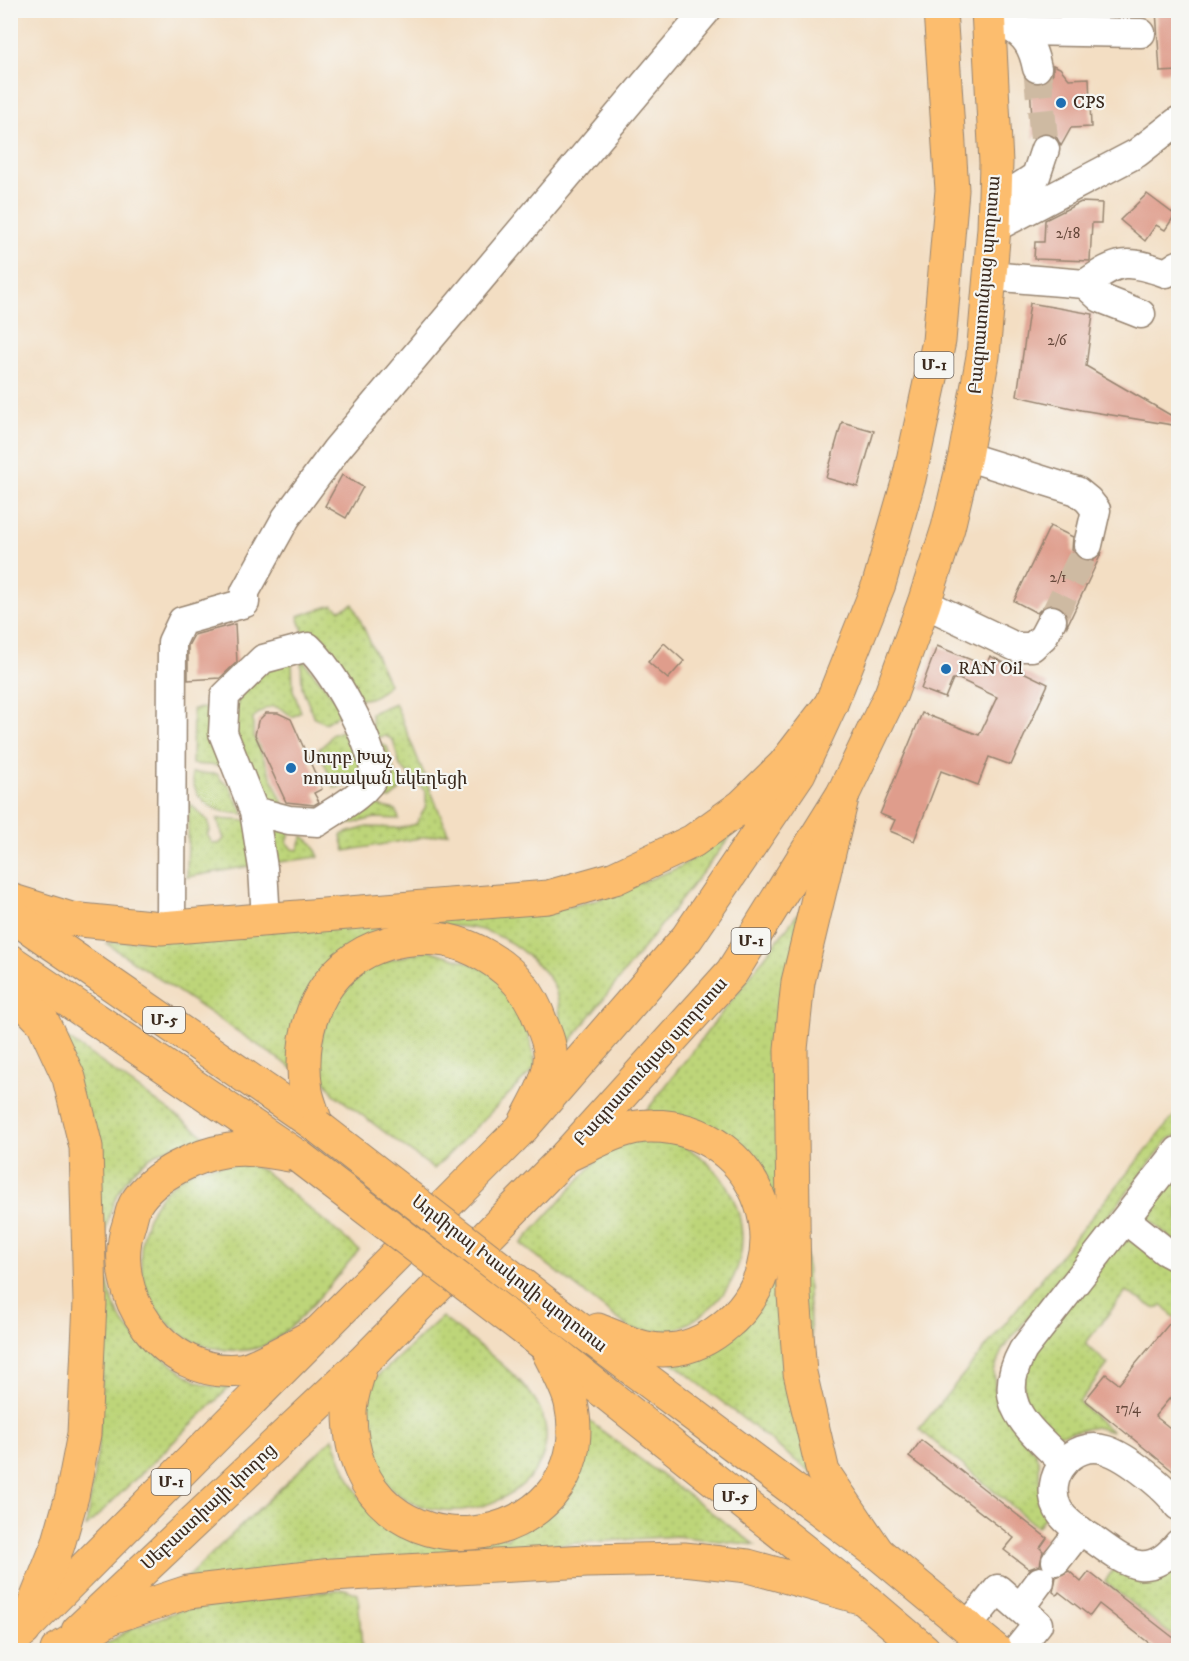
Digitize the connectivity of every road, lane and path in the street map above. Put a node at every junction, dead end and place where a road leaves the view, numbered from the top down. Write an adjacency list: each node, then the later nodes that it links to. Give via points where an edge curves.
1 (706, 10): 24 (street, via 336,450 286,518 245,592 245,603 182,621 172,642)
2 (940, 10): 18 (main road, Մ-1, via 952,190 939,341 909,479 879,584)
3 (988, 14): 4 (street); 9 (main road, Բագրատունյաց պողոտա / Մ-1, via 996,164)
4 (1018, 31): 5 (street); 6 (street, via 1033,49)
5 (1141, 33)
6 (1037, 68)
7 (1179, 121): 9 (street, via 1137,153)
8 (1045, 149): 9 (street, via 1036,176)
9 (994, 216): 11 (main road, Բագրատունյաց պողոտա / Մ-1)
10 (1179, 265): 12 (street, via 1166,273 1138,263 1120,264)
11 (990, 276): 12 (street); 14 (main road, Բագրատունյաց պողոտա / Մ-1, via 983,356)
12 (1085, 284): 13 (street, via 1100,297)
13 (1141, 314)
14 (965, 456): 15 (street, via 1077,491 1095,510); 16 (main road, Բագրատունյաց պողոտա / Մ-1)
15 (1088, 545)
16 (924, 603): 17 (street, via 1016,647 1032,647); 19 (main road, Բագրատունյաց պողոտա / Մ-1, via 891,694)
17 (1052, 620)
18 (831, 704): 23 (main road, via 784,765 742,806 693,841 615,878 548,897); 28 (main road, Մ-1, via 799,773 687,938)
19 (843, 794): 31 (main road, Բագրատունյաց պողոտա / Մ-1, via 732,972); 42 (main road, via 798,982 790,1048 794,1295 800,1373 823,1472)
20 (254, 811): 20 (street, via 224,733 225,696 263,659 308,647 324,662 353,713 375,774 359,792 318,822); 23 (street)
21 (10, 900): 24 (main road, via 71,919)
22 (10, 914): 27 (main road, Ադմիրալ Իսակովի պողոտա / Մ-5)
23 (266, 920): 24 (main road)
24 (171, 927)
25 (10, 961): 30 (main road, Ադմիրալ Իսակովի պողոտա / Մ-5)
26 (10, 988): 46 (main road, via 43,1022 69,1078 86,1148 90,1302 84,1434 74,1486 58,1545)
27 (317, 1126): 28 (main road, via 306,1092 307,1037 314,1009 326,986 363,951 390,942 433,938 453,941 499,964 519,981 535,1005 551,1056 549,1072); 34 (main road, Ադմիրալ Իսակովի պողոտա / Մ-5, bridge)
28 (523, 1127): 35 (main road, Մ-1)
29 (1179, 1151): 32 (street)
30 (297, 1156): 35 (main road, via 229,1150 202,1157 163,1176 136,1203 127,1230 125,1270 140,1317 154,1336 175,1355 208,1368 241,1370); 36 (main road, Ադմիրալ Իսակովի պողոտա / Մ-5, bridge)
31 (566, 1156): 34 (main road, via 629,1129 651,1126 696,1132 728,1153 750,1177 764,1207 767,1245 760,1279 744,1306 731,1321 700,1342 660,1350 639,1346); 37 (main road, Բագրատունյաց պողոտա / Մ-1)
32 (1126, 1220): 33 (street); 38 (street, via 1023,1350 1012,1372 1011,1393 1020,1417)
33 (1179, 1258)
34 (561, 1316): 42 (main road, Ադմիրալ Իսակովի պողոտա / Մ-5)
35 (318, 1333): 46 (main road, Մ-1)
36 (545, 1345): 37 (main road, via 571,1402 571,1457 549,1498 531,1512 491,1531 469,1534 446,1534 406,1520 388,1507 365,1479 354,1447 350,1412); 43 (main road, Ադմիրալ Իսակովի պողոտա / Մ-5)
37 (361, 1364): 47 (main road, Սեբաստիայի փողոց / Մ-1)
38 (1064, 1463): 39 (street, via 1078,1451 1105,1449 1170,1494); 40 (street, via 1054,1483 1054,1496 1058,1509)
39 (1179, 1506)
40 (1080, 1530): 41 (street, via 1132,1565 1159,1563); 44 (street)
41 (1177, 1548)
42 (878, 1553): 45 (main road, Ադմիրալ Իսակովի պողոտա / Մ-5)
43 (863, 1598): 47 (main road, via 748,1566 684,1559 332,1575 188,1592 112,1617); 48 (main road, Ադմիրալ Իսակովի պողոտա / Մ-5)
44 (1020, 1608): 45 (street, via 998,1589); 50 (street, via 1038,1624)
45 (967, 1627): 49 (main road, Ադմիրալ Իսակովի պողոտա / Մ-5)
46 (17, 1636)
47 (57, 1650)
48 (924, 1650)
49 (995, 1650)
50 (1017, 1650)

